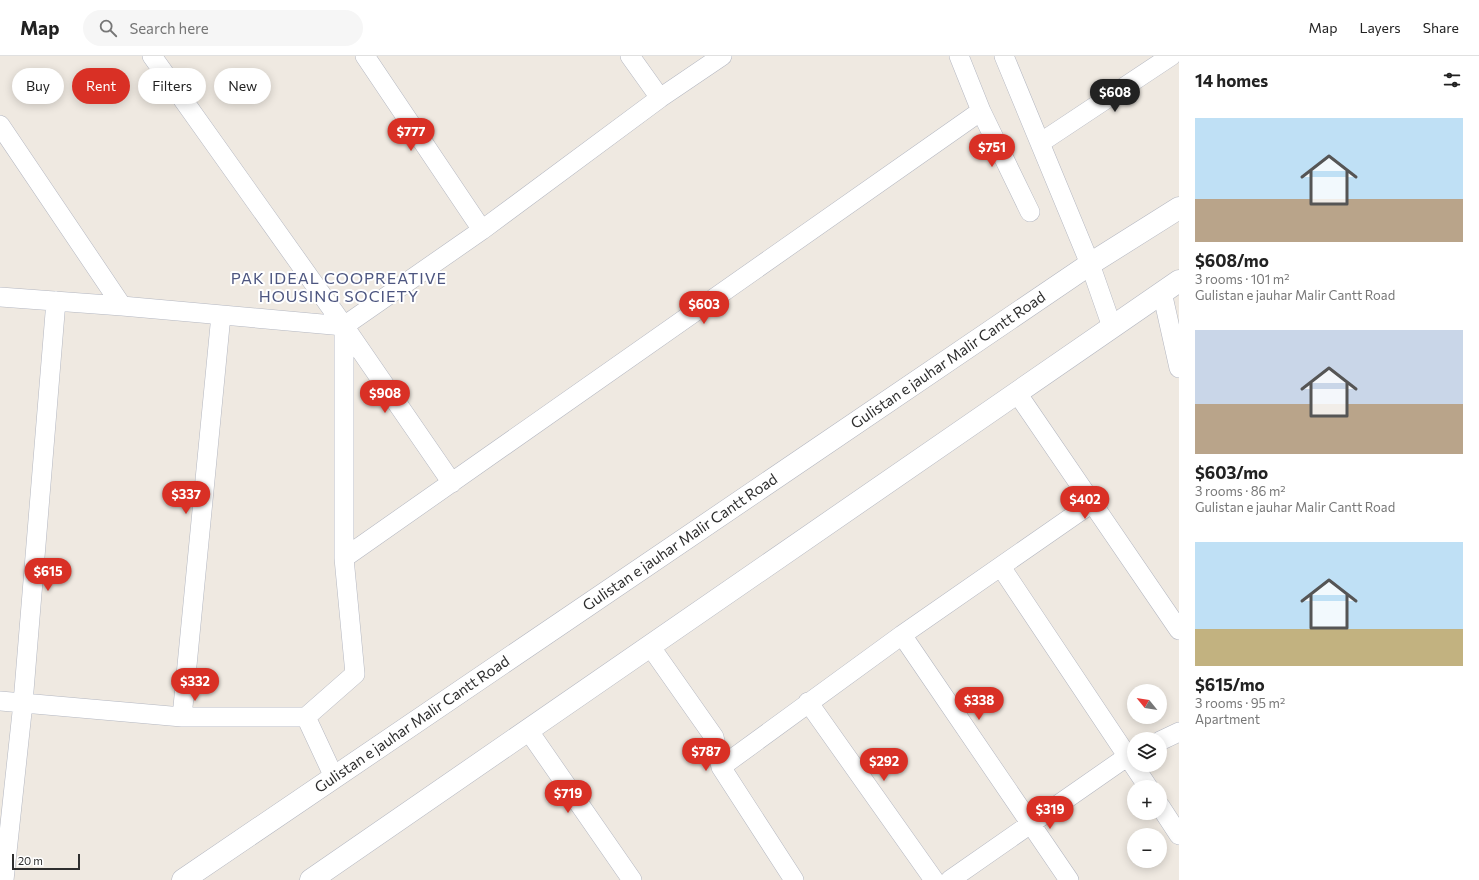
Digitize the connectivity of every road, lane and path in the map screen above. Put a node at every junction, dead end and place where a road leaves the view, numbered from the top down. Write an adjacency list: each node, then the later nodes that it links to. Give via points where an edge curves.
1 (152, 56): 21 (street)
2 (365, 56): 14 (street)
3 (630, 56): 8 (street)
4 (722, 56): 8 (street)
5 (959, 56): 9 (street)
6 (1004, 56): 11 (street)
7 (1167, 57): 11 (street)
8 (660, 98): 14 (street)
9 (982, 111): 13 (street); 25 (street)
10 (0, 125): 19 (street)
11 (1040, 143): 15 (street)
12 (1179, 208): 15 (main road, Gulistan e jauhar Malir Cantt Road)
13 (1030, 212)
14 (482, 230): 21 (street)
15 (1090, 264): 22 (street); 43 (main road, Gulistan e jauhar Malir Cantt Road)
16 (1170, 287): 22 (main road); 23 (street)
17 (0, 297): 18 (street)
18 (56, 301): 19 (street); 34 (street)
19 (122, 306): 20 (street)
20 (221, 315): 21 (street); 35 (street)
21 (344, 326): 25 (street); 27 (street)
22 (1112, 327): 24 (main road)
23 (1179, 368)
24 (1017, 393): 26 (street); 31 (main road)
25 (452, 483): 27 (street)
26 (1092, 503): 28 (street); 29 (street)
27 (344, 558): 36 (street, via 355,674)
28 (1001, 567): 30 (street); 40 (street)
29 (1179, 630)
30 (902, 635): 33 (street); 45 (street)
31 (650, 646): 37 (main road); 42 (street, via 714,737)
32 (0, 701): 34 (street)
33 (808, 702): 42 (street); 52 (street)
34 (23, 703): 35 (street); 47 (street)
35 (182, 717): 36 (street)
36 (306, 717): 43 (street)
37 (528, 730): 49 (main road); 50 (street)
38 (1179, 732): 39 (street)
39 (1167, 738)
40 (1127, 749)
41 (1127, 758): 45 (street)
42 (721, 767): 51 (street)
43 (334, 777): 48 (main road, Gulistan e jauhar Malir Cantt Road)
44 (1167, 817): 46 (street)
45 (1030, 824): 53 (street); 54 (street)
46 (1179, 835)
47 (4, 880)
48 (183, 880)
49 (311, 880)
50 (632, 880)
51 (794, 880)
52 (934, 880)
53 (950, 880)
54 (1069, 880)

